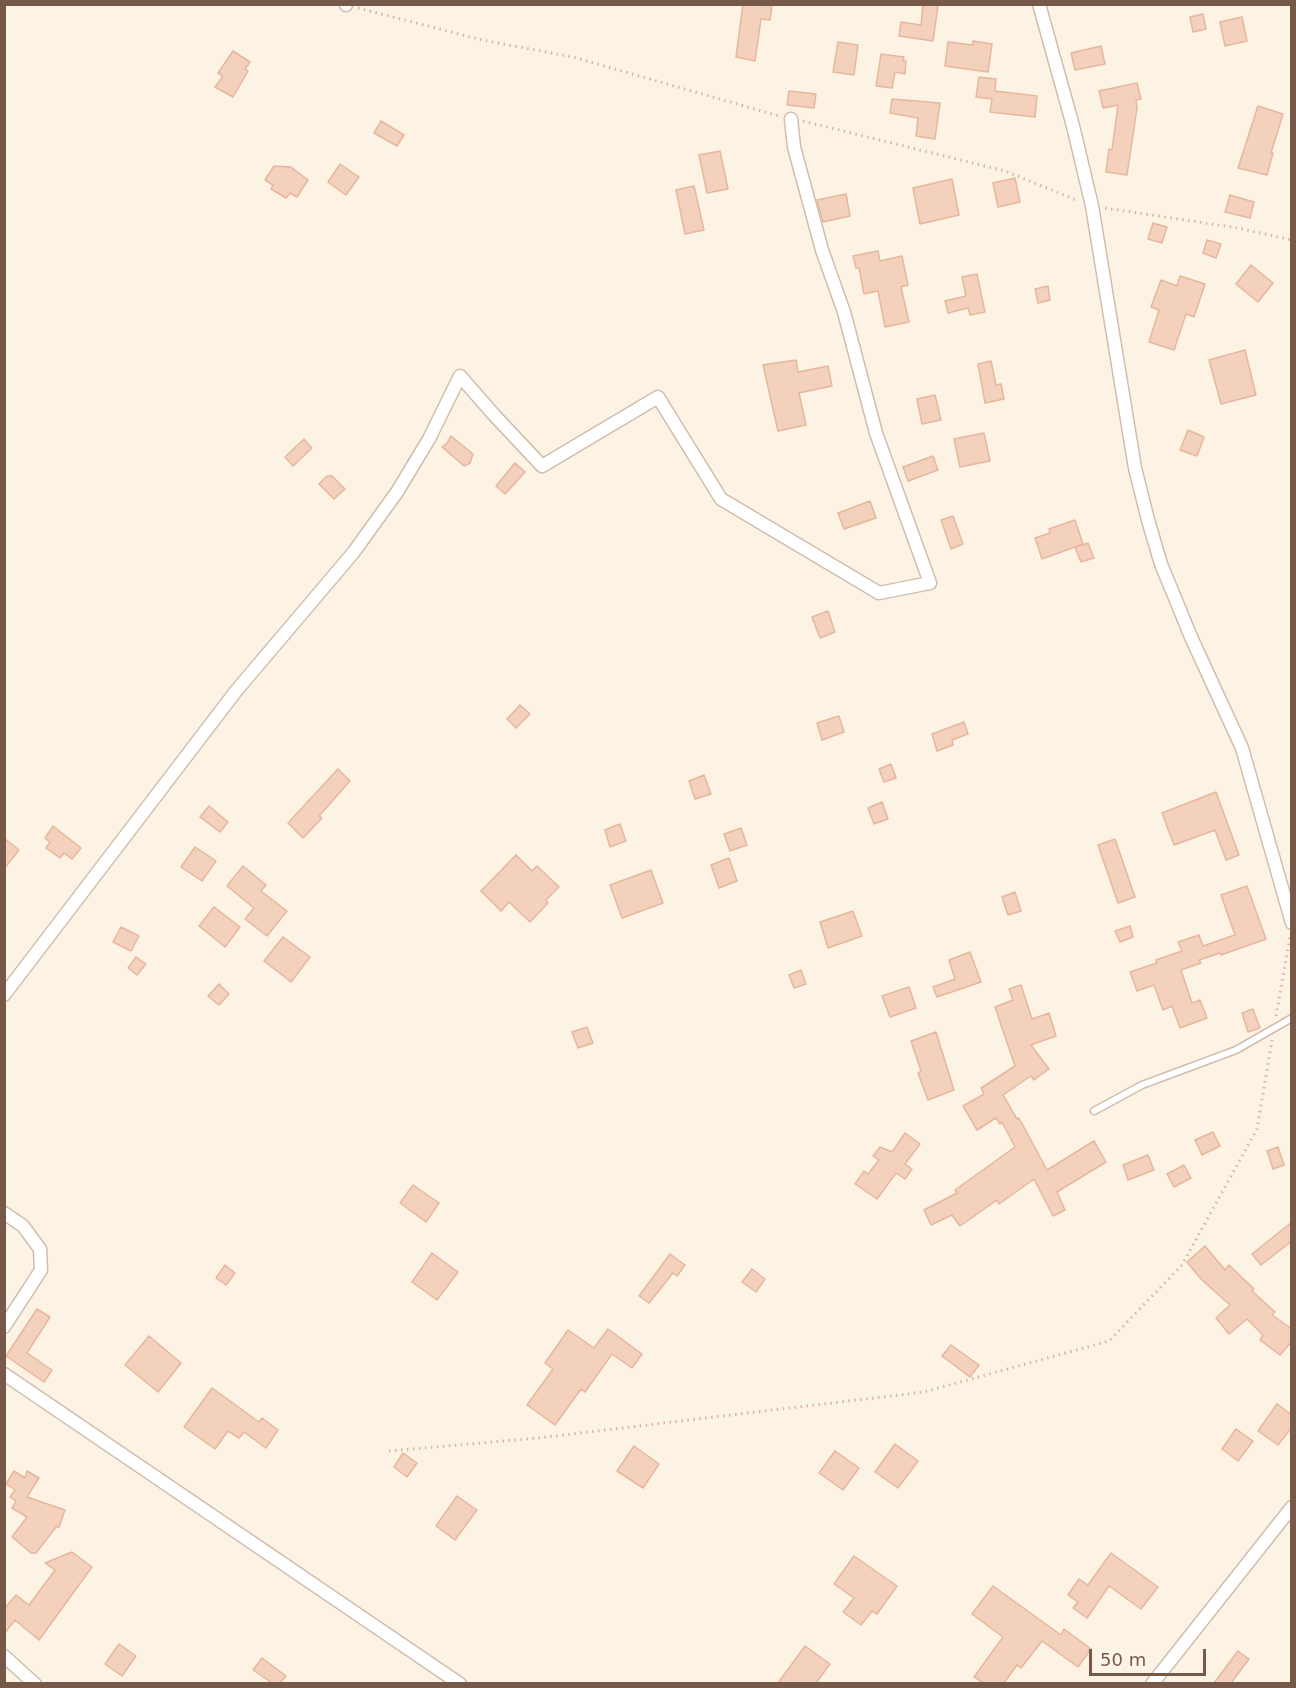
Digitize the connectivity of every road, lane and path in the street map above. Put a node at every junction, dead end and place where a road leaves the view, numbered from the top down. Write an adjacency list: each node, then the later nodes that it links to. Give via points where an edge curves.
1 (1039, 4): 4 (street)
2 (346, 5): 3 (path, via 482,40 573,57)
3 (791, 119): 4 (path, via 1005,171); 7 (street, via 794,147 876,433 930,583 879,593 721,499 658,397 542,466 460,376 408,475 353,553 236,692)
4 (1092, 206): 5 (path); 6 (street, via 1134,468 1148,520 1191,637 1242,748)
5 (1292, 240)
6 (1292, 925): 8 (path)
7 (4, 995)
8 (1276, 1017)
9 (1292, 1018): 11 (lane, via 1236,1050 1142,1085)
10 (1272, 1039): 15 (path, via 1257,1129 1182,1265 1108,1341 924,1392 538,1438)
11 (1094, 1111)
12 (4, 1213): 13 (street, via 23,1226 40,1249 41,1270)
13 (4, 1328)
14 (4, 1374): 19 (street)
15 (389, 1451)
16 (1292, 1507): 20 (street)
17 (4, 1656): 18 (street)
18 (35, 1683)
19 (460, 1683)
20 (1152, 1683)

